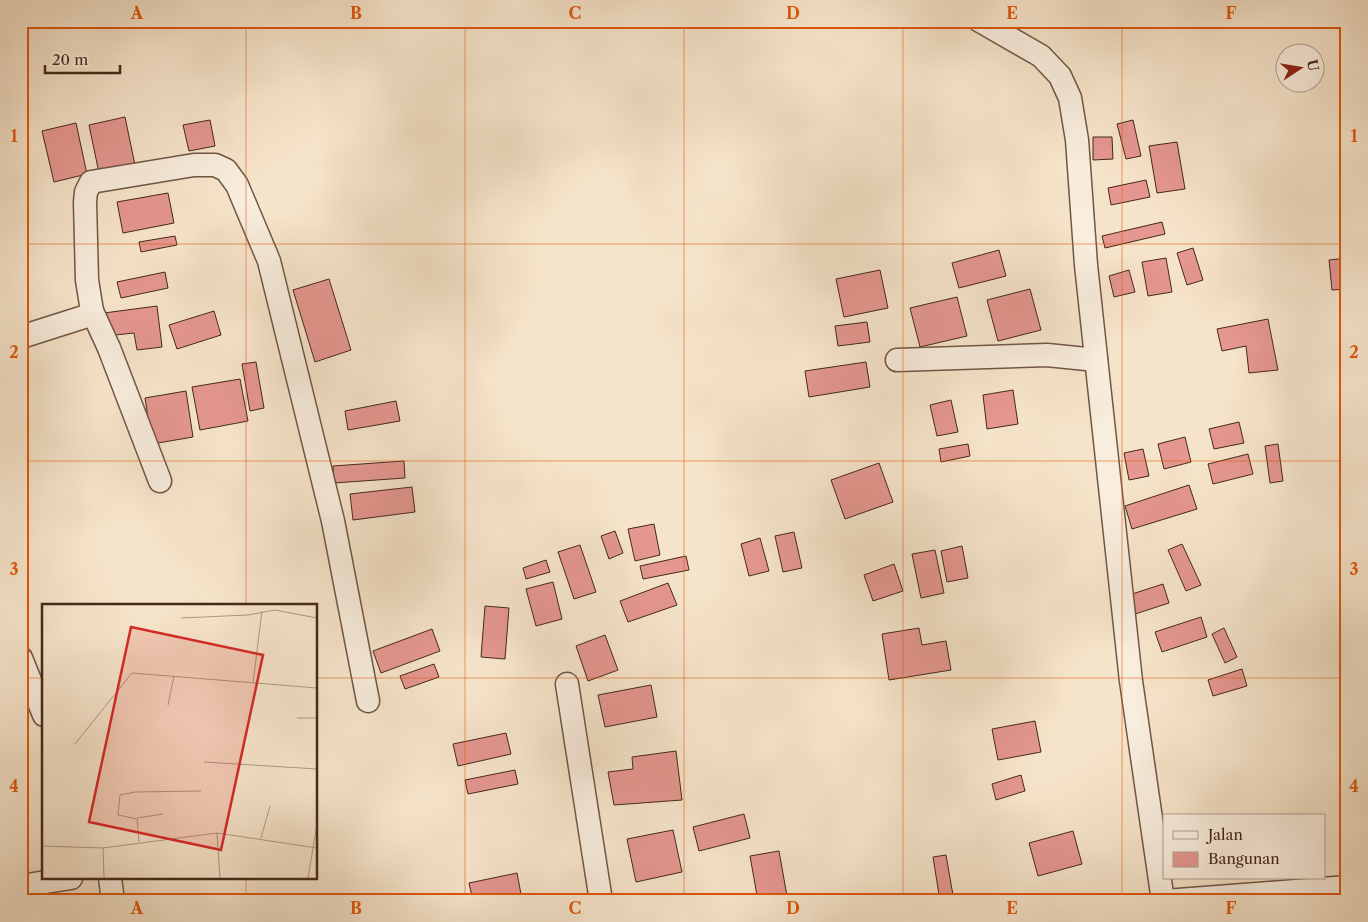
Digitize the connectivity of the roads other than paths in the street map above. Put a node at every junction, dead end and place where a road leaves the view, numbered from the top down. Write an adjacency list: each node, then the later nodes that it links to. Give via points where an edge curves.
1 (980, 21): 5 (street, via 1041,56 1060,76 1070,98 1077,140)
2 (92, 311): 3 (street, via 87,316); 6 (street); 9 (street, via 87,280 85,202 91,182 194,165 215,165 226,170 237,185 269,261 333,521)
3 (21, 336)
4 (897, 360): 5 (street, via 1047,355)
5 (1096, 360): 17 (street, via 1131,681)
6 (160, 481)
7 (21, 658): 10 (street)
8 (568, 684): 16 (street)
9 (368, 701)
10 (42, 710)
11 (58, 880): 13 (street)
12 (110, 880): 15 (street)
13 (21, 886)
14 (1347, 887): 17 (street)
15 (112, 901)
16 (601, 901)
17 (1164, 901)

